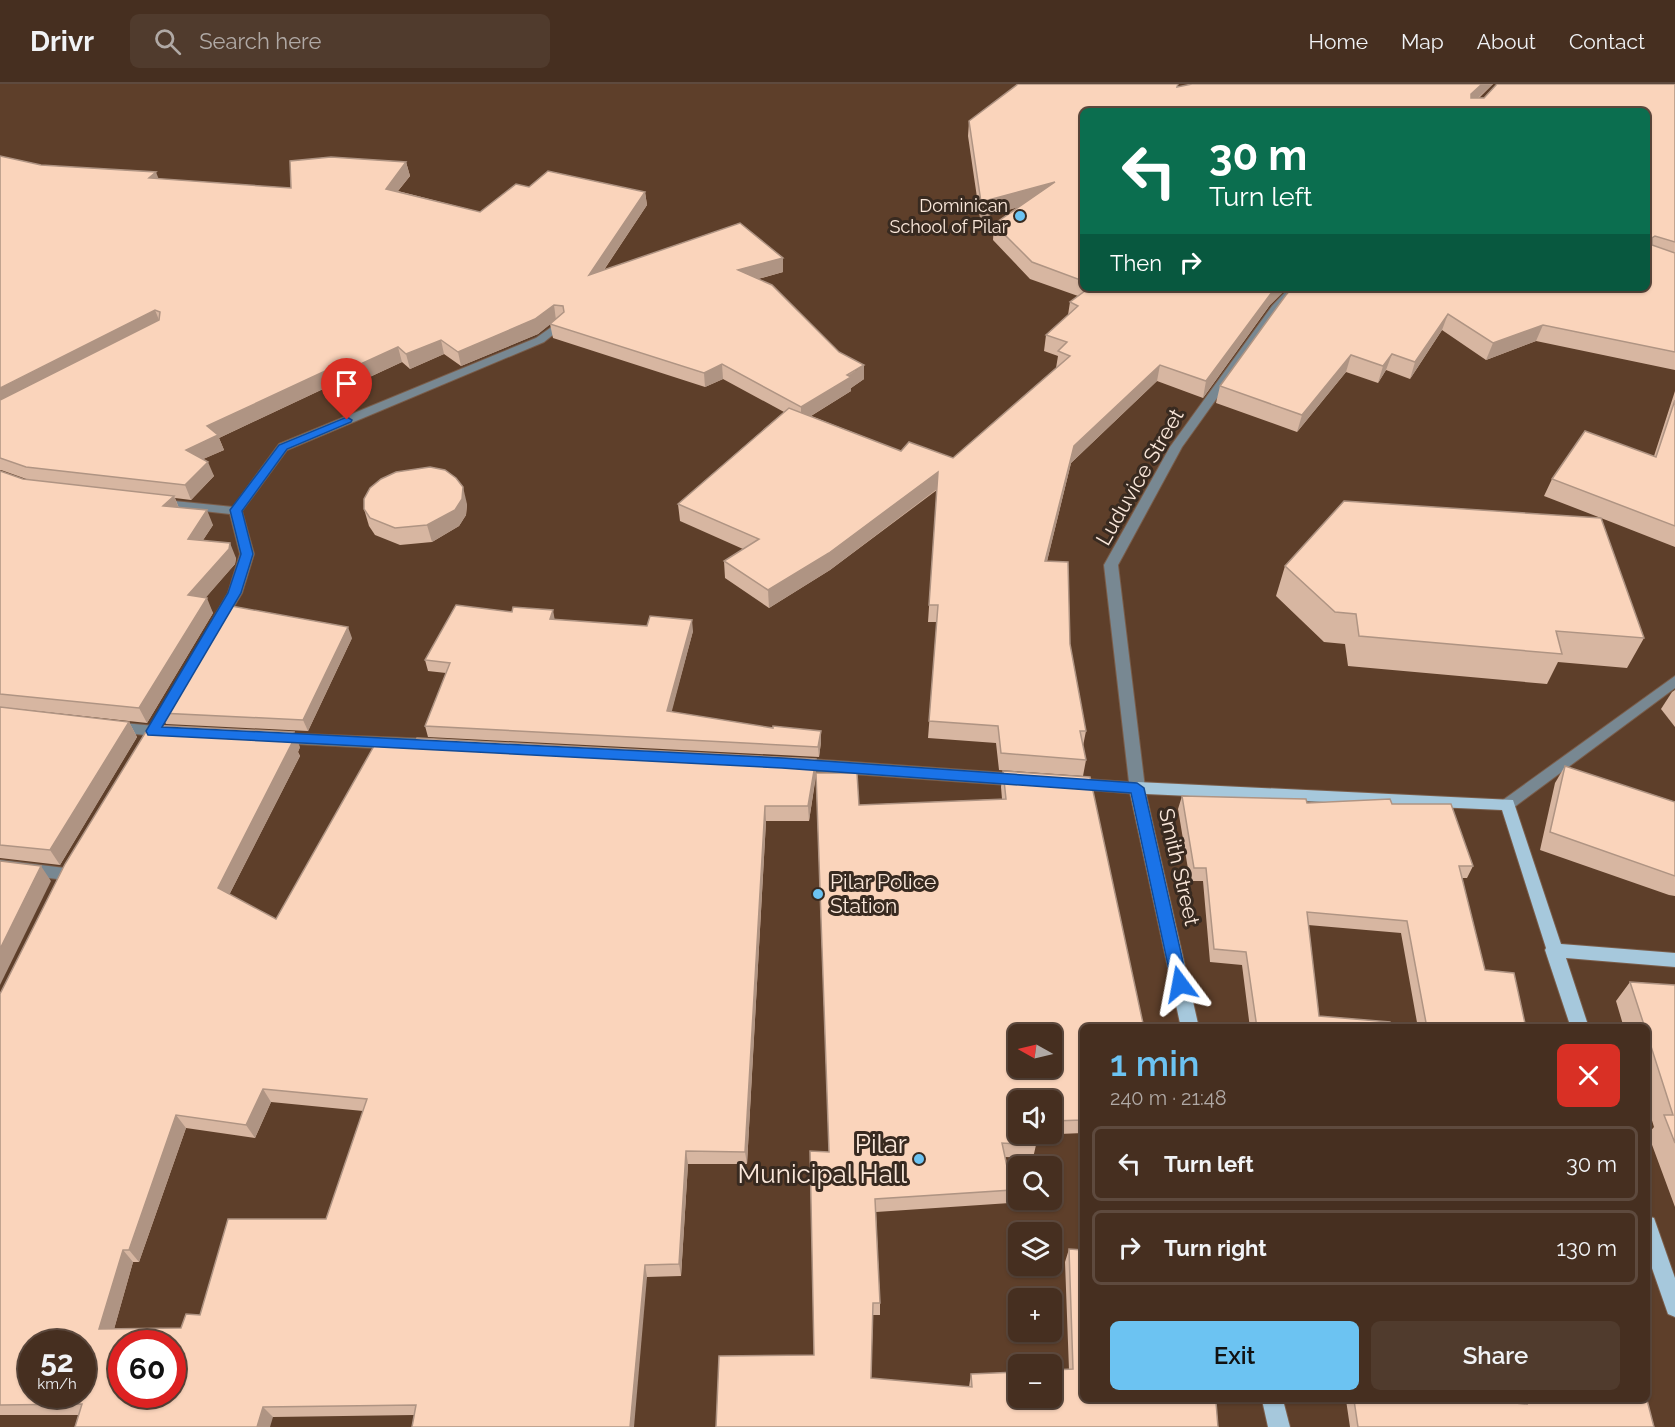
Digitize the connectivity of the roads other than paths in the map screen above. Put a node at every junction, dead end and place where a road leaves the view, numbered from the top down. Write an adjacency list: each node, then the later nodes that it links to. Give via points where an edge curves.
1 (1292, 291): 14 (street, Luduvice Street, via 1176,447 1111,565)
2 (560, 324): 4 (street, via 540,340 283,447)
3 (145, 501): 4 (street)
4 (236, 510): 5 (street, via 247,554 235,593)
5 (211, 632)
6 (1675, 681): 15 (street)
7 (94, 725): 8 (street)
8 (177, 733)
9 (260, 737): 10 (street)
10 (450, 746)
11 (782, 763): 12 (street)
12 (1032, 781)
13 (1056, 783): 14 (street)
14 (1137, 788): 15 (main road); 20 (main road, Smith Street)
15 (1508, 804): 18 (main road)
16 (0, 866): 17 (street, via 69,868)
17 (55, 894)
18 (1553, 950): 19 (main road); 21 (main road)
19 (1675, 960)
20 (1189, 1024)
21 (1579, 1024)
22 (1650, 1234): 23 (main road)
23 (1675, 1307)
24 (1273, 1402): 25 (main road)
25 (1279, 1427)

